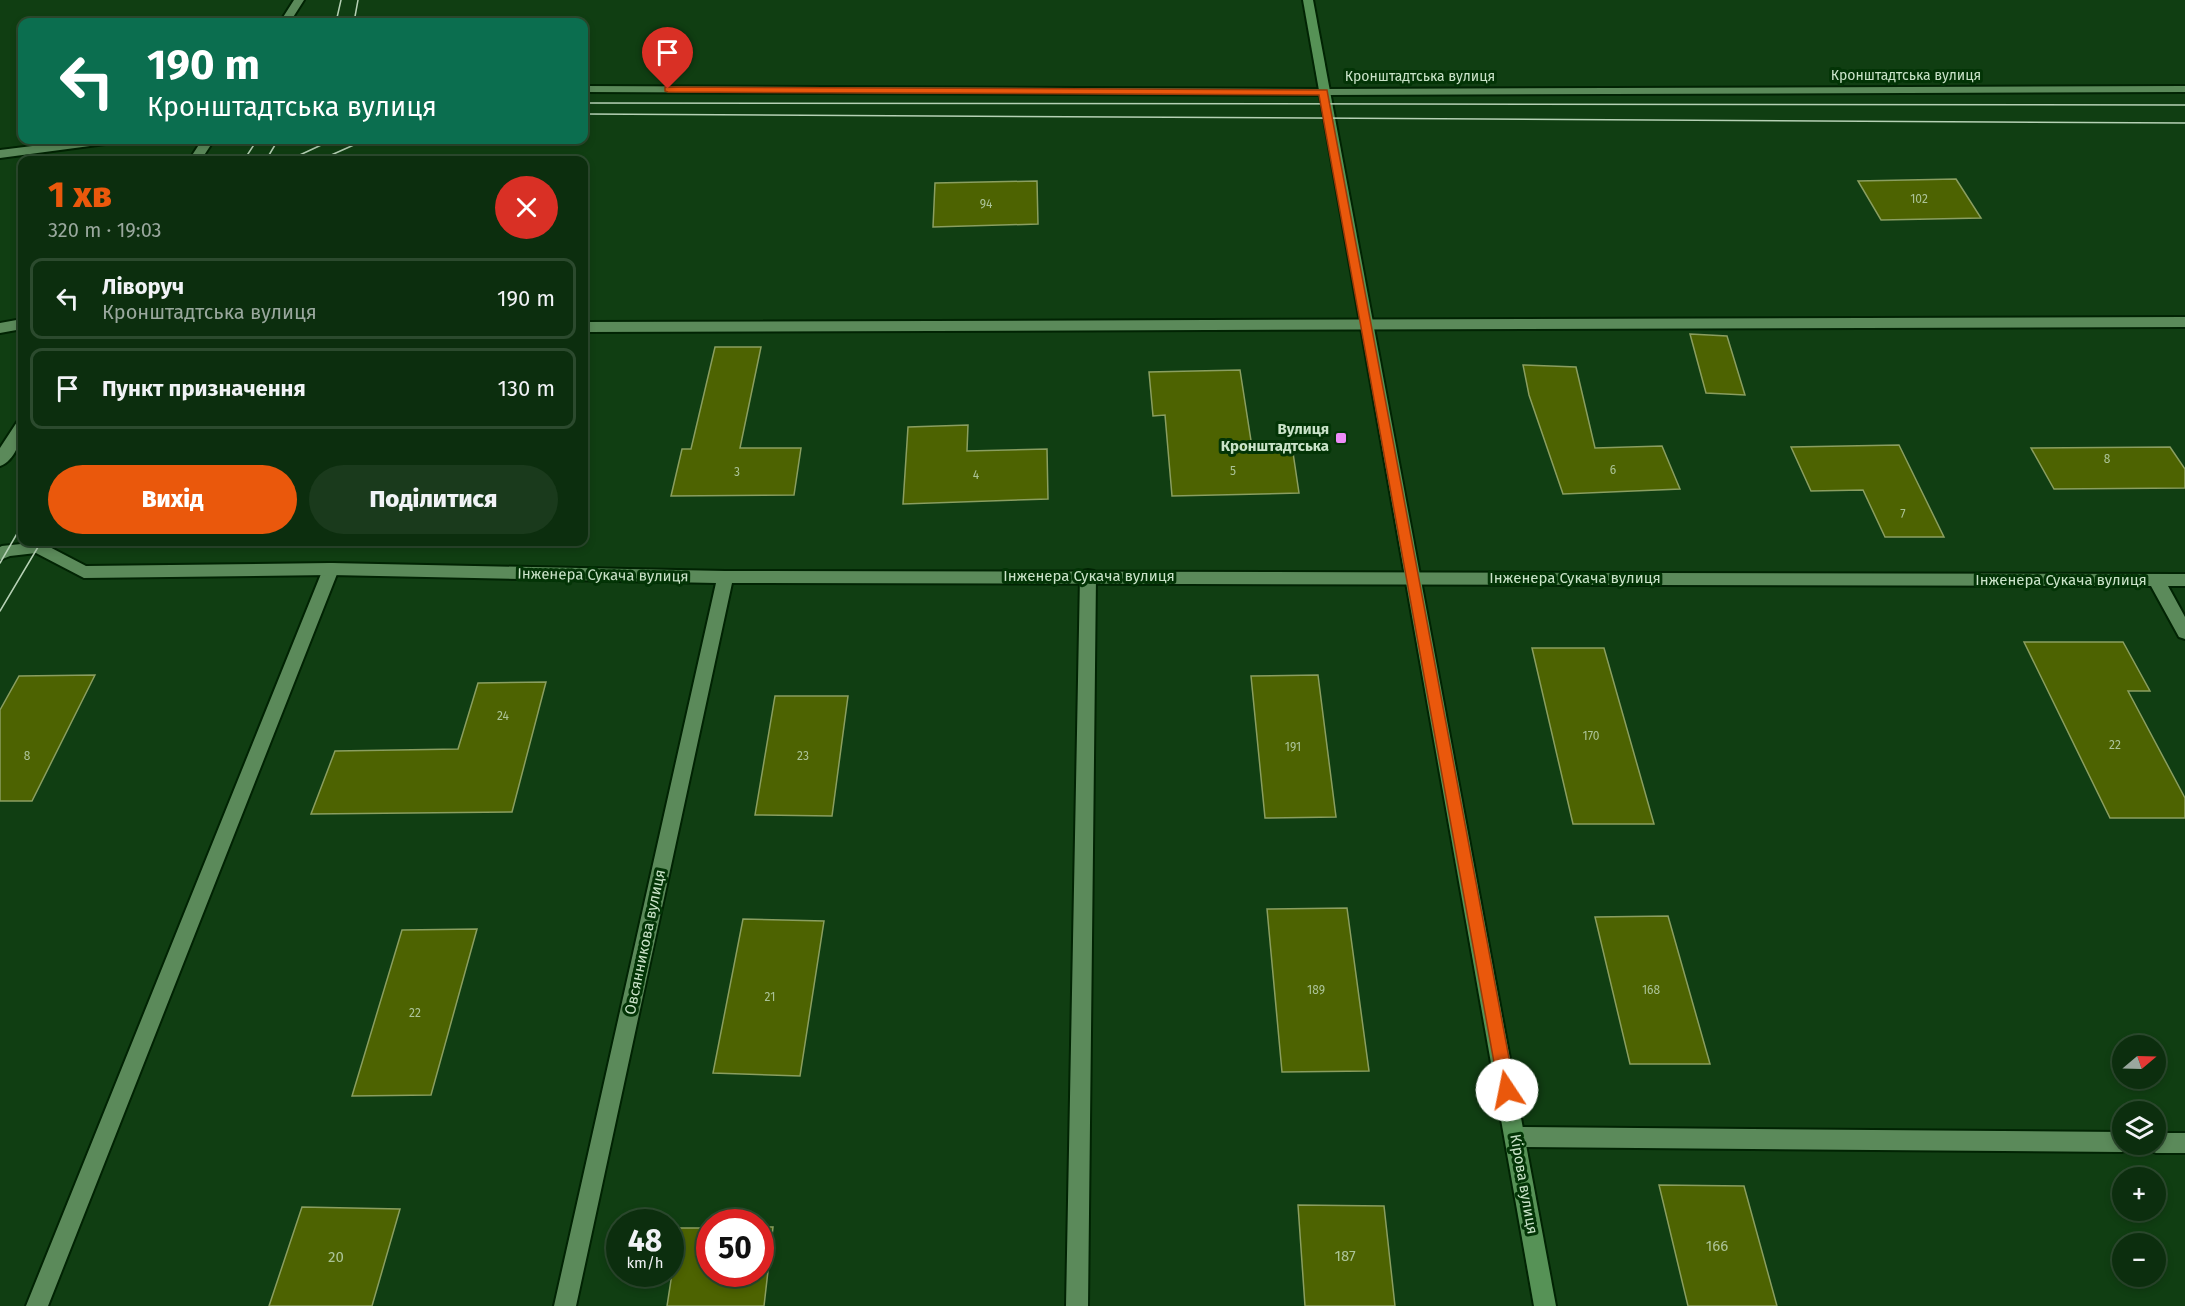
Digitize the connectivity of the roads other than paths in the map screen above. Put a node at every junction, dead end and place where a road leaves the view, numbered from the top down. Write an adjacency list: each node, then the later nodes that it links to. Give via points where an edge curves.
1 (299, 0): 3 (street)
2 (1308, 0): 6 (main road, Кірова вулиця)
3 (288, 18)
4 (588, 89): 6 (street, Кронштадтська вулиця)
5 (2185, 89): 6 (street, Кронштадтська вулиця)
6 (1324, 92): 10 (main road, Кірова вулиця)
7 (75, 144): 8 (street)
8 (0, 154)
9 (2185, 322): 10 (street)
10 (1366, 323): 12 (street); 20 (main road, Кірова вулиця)
11 (18, 325): 13 (street)
12 (588, 327)
13 (0, 328)
14 (18, 432): 15 (street)
15 (0, 459)
16 (0, 554): 17 (street, Інженера Сукача вулиця, via 38,547 84,572)
17 (331, 569): 19 (street, Інженера Сукача вулиця); 28 (street)
18 (1088, 576): 19 (street, Інженера Сукача вулиця); 20 (street, Інженера Сукача вулиця); 30 (street)
19 (724, 577): 29 (street, Овсянникова вулиця)
20 (1413, 578): 21 (street, Інженера Сукача вулиця); 24 (main road, Кірова вулиця)
21 (2156, 580): 22 (street, Інженера Сукача вулиця); 23 (street)
22 (2185, 580)
23 (2185, 632)
24 (1516, 1137): 25 (street); 31 (main road, Кірова вулиця)
25 (2112, 1142)
26 (2166, 1143): 27 (street)
27 (2185, 1143)
28 (37, 1306)
29 (565, 1306)
30 (1077, 1306)
31 (1545, 1306)

